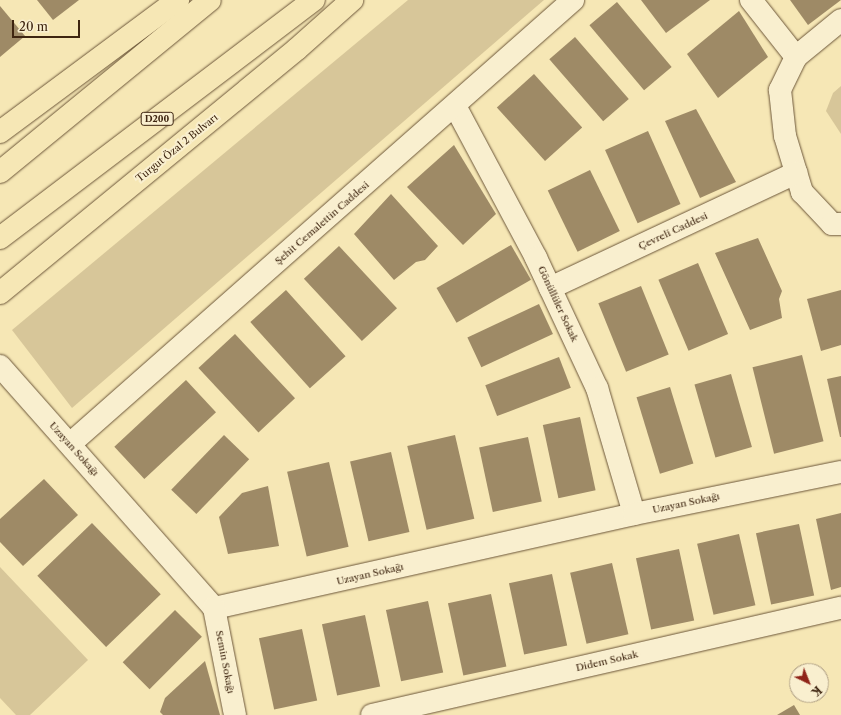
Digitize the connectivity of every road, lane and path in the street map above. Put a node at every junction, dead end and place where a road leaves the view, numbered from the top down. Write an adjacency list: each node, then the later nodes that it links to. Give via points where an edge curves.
1 (178, 0): 10 (highway)
2 (210, 0): 11 (highway)
3 (314, 0): 14 (highway, D200)
4 (352, 0): 16 (highway, Turgut Özal 2 Bulvarı)
5 (573, 0): 9 (street, Şehit Cemalettin Caddesi)
6 (751, 0): 8 (street)
7 (841, 20): 8 (street)
8 (796, 57): 12 (street, via 780,90 784,136)
9 (455, 106): 15 (street, Gönüllüler Sokak); 18 (street, Şehit Cemalettin Caddesi)
10 (0, 132)
11 (0, 172)
12 (796, 173): 13 (street, via 802,192 832,224); 15 (street, Çevreli Caddesi)
13 (841, 224)
14 (0, 238)
15 (550, 288): 20 (street, Gönüllüler Sokak, via 597,388)
16 (0, 293)
17 (0, 366): 18 (street, Uzayan Sokağı)
18 (70, 444): 21 (street, Uzayan Sokağı)
19 (841, 472): 20 (street, Uzayan Sokağı)
20 (634, 514): 21 (street, Uzayan Sokağı)
21 (214, 608): 23 (street, Semin Sokağı)
22 (841, 608): 24 (street, Didem Sokak)
23 (235, 715)
24 (372, 715)

